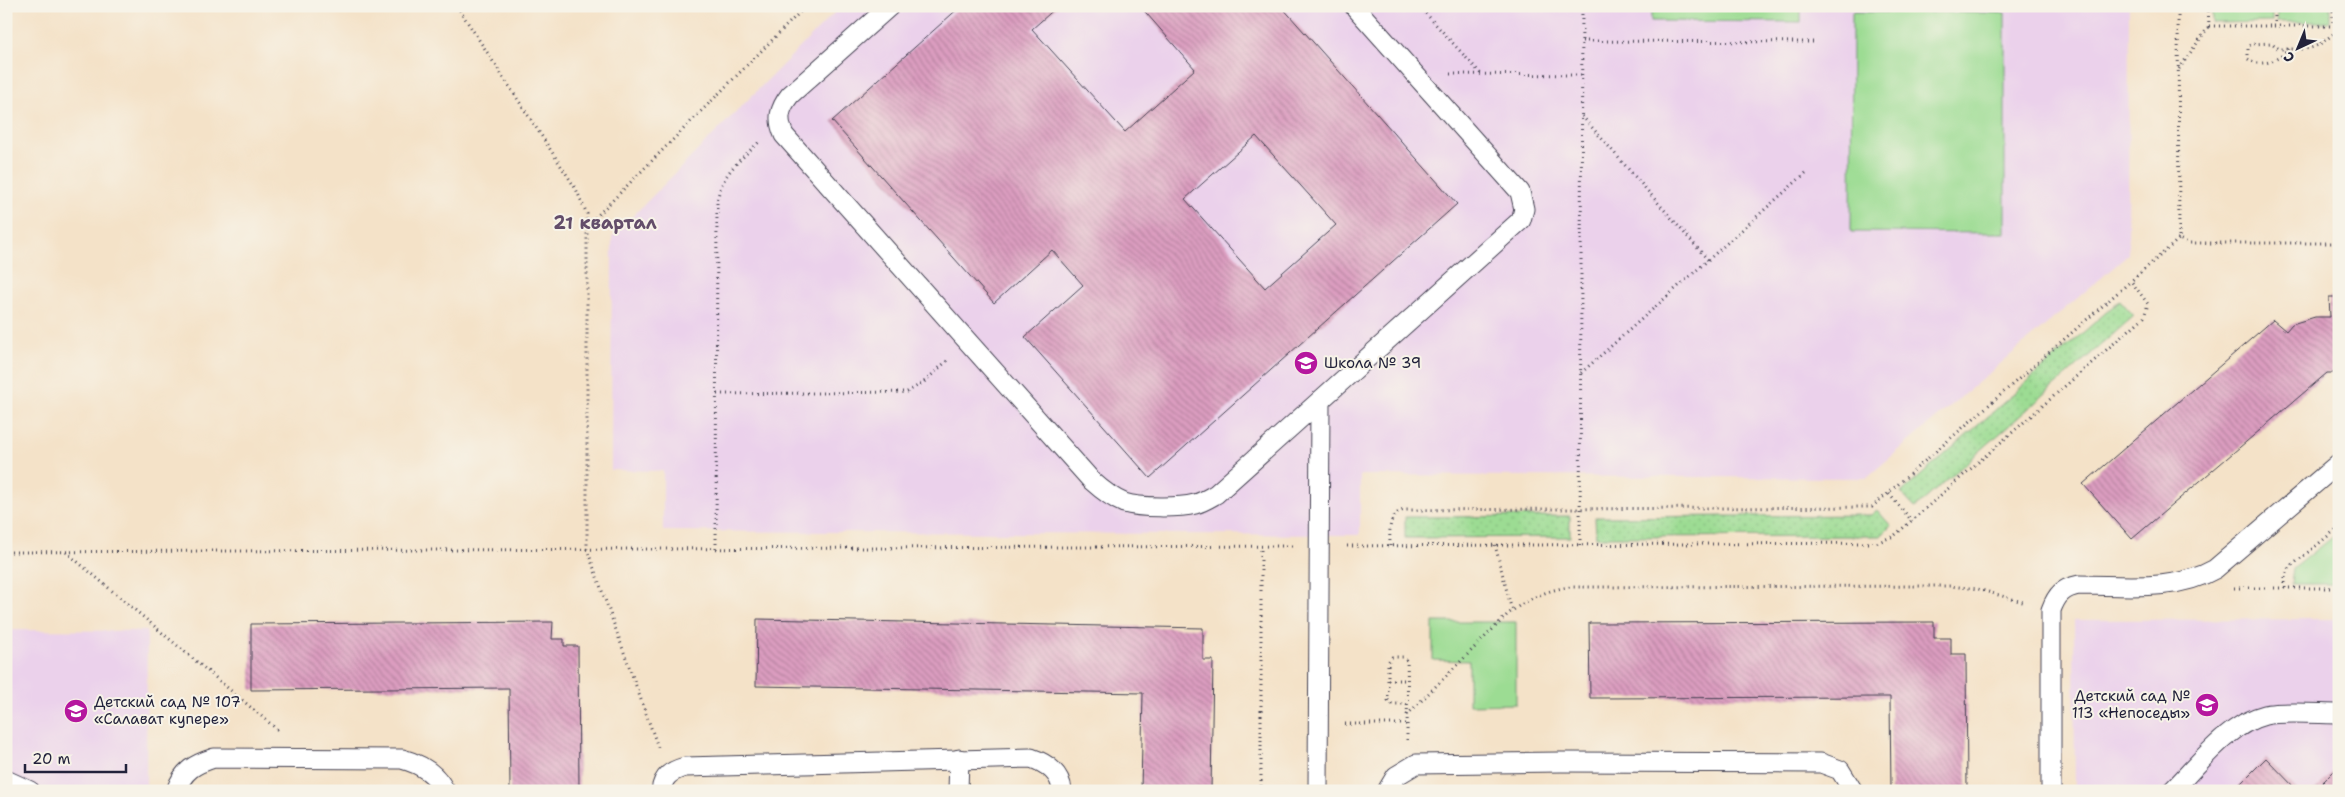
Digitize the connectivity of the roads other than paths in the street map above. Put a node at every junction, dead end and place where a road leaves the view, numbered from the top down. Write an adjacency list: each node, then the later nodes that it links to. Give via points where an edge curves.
1 (890, 6): 3 (lane, via 790,95 782,105 779,124 784,135 1092,480 1116,499 1136,506 1185,506 1205,501)
2 (1354, 6): 3 (lane, via 1520,192 1524,209 1521,220)
3 (1320, 402): 14 (lane)
4 (2339, 463): 17 (lane, via 2222,564 2201,578 2166,585 2080,585 2068,588 2055,598 2051,610)
5 (2339, 714): 18 (lane, via 2266,714 2227,737)
6 (959, 759): 8 (lane, via 685,767); 12 (lane); 13 (lane, via 1031,758 1044,763 1058,776)
7 (6, 780): 9 (lane)
8 (664, 782)
9 (30, 791)
10 (176, 791): 11 (lane, via 188,770 197,763 214,758 408,761 435,775)
11 (445, 791)
12 (958, 791)
13 (1062, 791)
14 (1318, 791)
15 (1388, 791): 16 (lane, via 1396,776 1407,768 1429,763 1821,762 1840,770)
16 (1853, 791)
17 (2051, 791)
18 (2172, 791)

